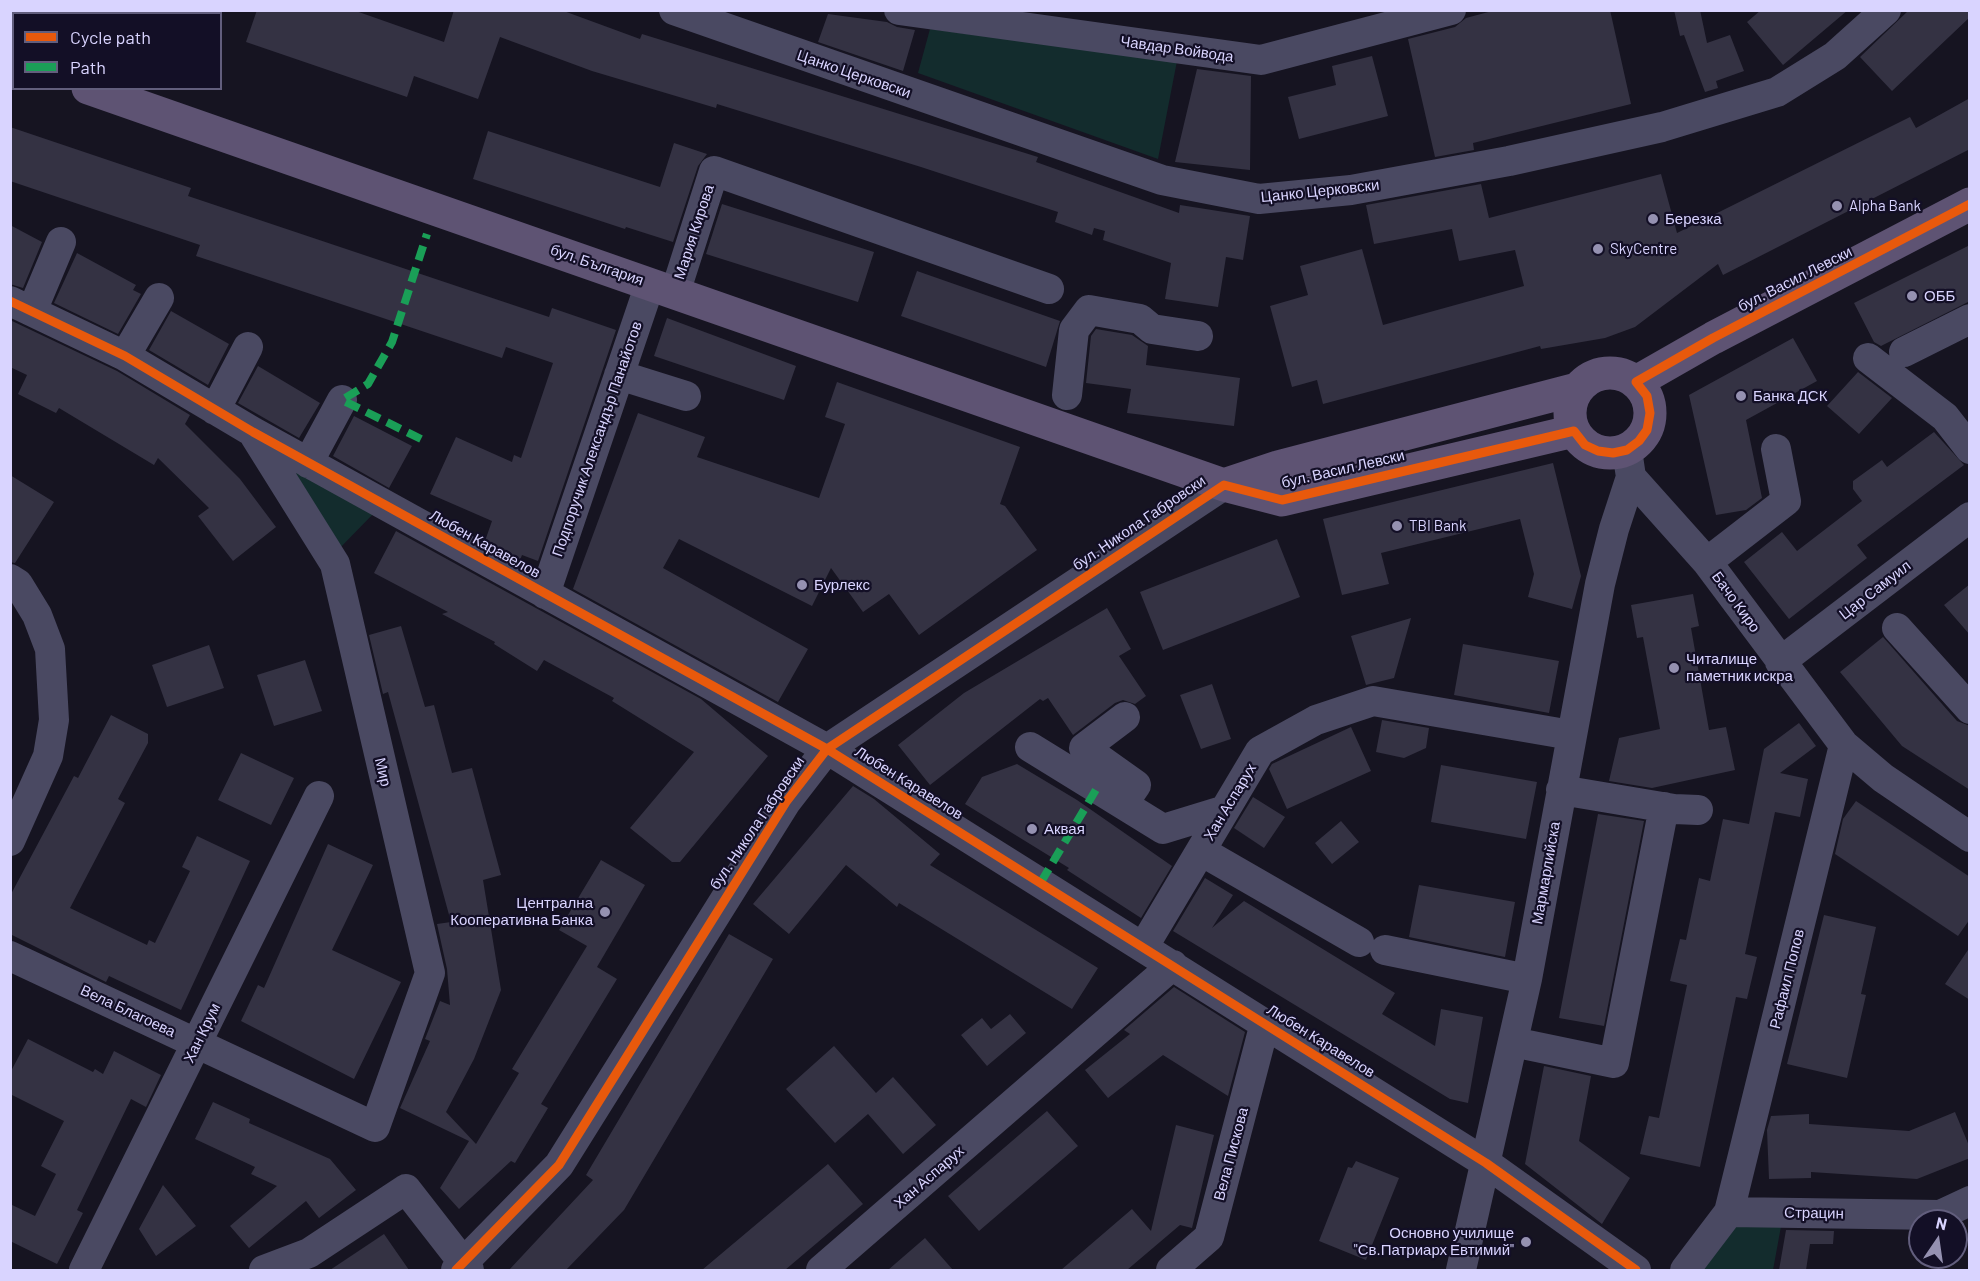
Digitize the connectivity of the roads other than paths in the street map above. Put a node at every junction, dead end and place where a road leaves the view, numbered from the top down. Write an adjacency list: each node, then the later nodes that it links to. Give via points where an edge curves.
1 (674, 10): 4 (street, Цанко Церковски, via 1162,180 1259,200 1351,190 1662,127 1777,92 1835,56)
2 (899, 10): 3 (street, Чавдар Войвода, via 1261,60)
3 (1451, 10)
4 (1886, 10)
5 (94, 90): 8 (main road, бул. България)
6 (1970, 204): 19 (main road, бул. Васил Левски)
7 (61, 243): 11 (street)
8 (662, 288): 9 (street, Мария Кирова, via 714,171); 18 (street, Подпоручик Александър Панайотов); 31 (main road, бул. България)
9 (1049, 289)
10 (159, 298): 16 (street)
11 (21, 306): 16 (street, Любен Каравелов)
12 (1970, 319): 15 (street)
13 (1198, 336): 21 (street, via 1152,328 1140,319 1089,310 1074,330)
14 (248, 347): 24 (street)
15 (1904, 352)
16 (125, 356): 24 (street, Любен Каравелов)
17 (1868, 357): 28 (street, via 1945,417)
18 (619, 375): 22 (street); 35 (street, Подпоручик Александър Панайотов)
19 (1636, 382): 20 (main road, via 1621,374 1604,373 1589,378); 30 (main road, via 1647,396 1650,413 1647,430)
20 (1577, 389): 25 (main road, via 1570,404); 31 (main road, бул. Васил Левски, via 1278,467)
21 (1067, 395)
22 (686, 396)
23 (342, 400): 29 (street)
24 (215, 410): 26 (street, Любен Каравелов)
25 (1574, 431): 30 (main road, via 1586,445 1613,453); 31 (main road, бул. Васил Левски, via 1282,500)
26 (253, 432): 29 (street, Любен Каравелов); 60 (street, Мир, via 335,564 430,973)
27 (1776, 449): 33 (street, via 1786,501)
28 (1970, 449)
29 (308, 463): 35 (street, Любен Каравелов)
30 (1629, 463): 33 (street, Бачо Киро); 40 (street, Мармарлийска, via 1600,584)
31 (1224, 485): 43 (street, бул. Никола Габровски)
32 (1970, 517): 37 (street, Цар Самуил)
33 (1707, 562): 37 (street, Бачо Киро)
34 (10, 579): 51 (street, via 18,584 37,615 50,649 54,720 48,756)
35 (545, 594): 43 (street, Любен Каравелов)
36 (1897, 628): 38 (street)
37 (1780, 662): 41 (street, Бачо Киро)
38 (1970, 709)
39 (1125, 717): 46 (street, via 1084,748 1136,785)
40 (1571, 735): 44 (street, Мармарлийска); 48 (street, Хан Аспарух, via 1372,701 1316,720 1260,751)
41 (1844, 745): 50 (street, Бачо Киро, via 1883,778); 63 (street, Рафаил Попов)
42 (1030, 747): 46 (street)
43 (826, 749): 53 (street, Любен Каравелов); 64 (street, бул. Никола Габровски, via 780,811 559,1165)
44 (1561, 790): 47 (street); 56 (street, Мармарлийска)
45 (320, 796): 59 (street, Хан Крум)
46 (1123, 804): 48 (street, via 1163,829)
47 (1664, 807): 49 (street); 58 (street, via 1614,1063)
48 (1225, 810): 52 (street, Хан Аспарух)
49 (1698, 810)
50 (1970, 837)
51 (10, 840)
52 (1201, 851): 53 (street, Хан Аспарух); 56 (street, via 1372,946)
53 (1144, 946): 55 (street, Любен Каравелов)
54 (10, 956): 59 (street, Вела Благоева)
55 (1173, 965): 57 (street, Любен Каравелов); 67 (street, Хан Аспарух)
56 (1527, 979): 58 (street, Мармарлийска)
57 (1265, 1023): 61 (street, Любен Каравелов); 68 (street, Вела Пискова, via 1209,1237)
58 (1513, 1042): 61 (street, Мармарлийска)
59 (197, 1043): 60 (street, Вела Благоева); 65 (street, Хан Крум)
60 (375, 1126)
61 (1486, 1163): 69 (street, Мармарлийска); 70 (street, Любен Каравелов)
62 (1970, 1201): 63 (street, Страцин, via 1940,1215)
63 (1729, 1212): 71 (street)
64 (463, 1268): 66 (street, via 406,1189 309,1253)
65 (84, 1270)
66 (264, 1270)
67 (821, 1270)
68 (1171, 1270)
69 (1461, 1270)
70 (1636, 1270)
71 (1685, 1270)

